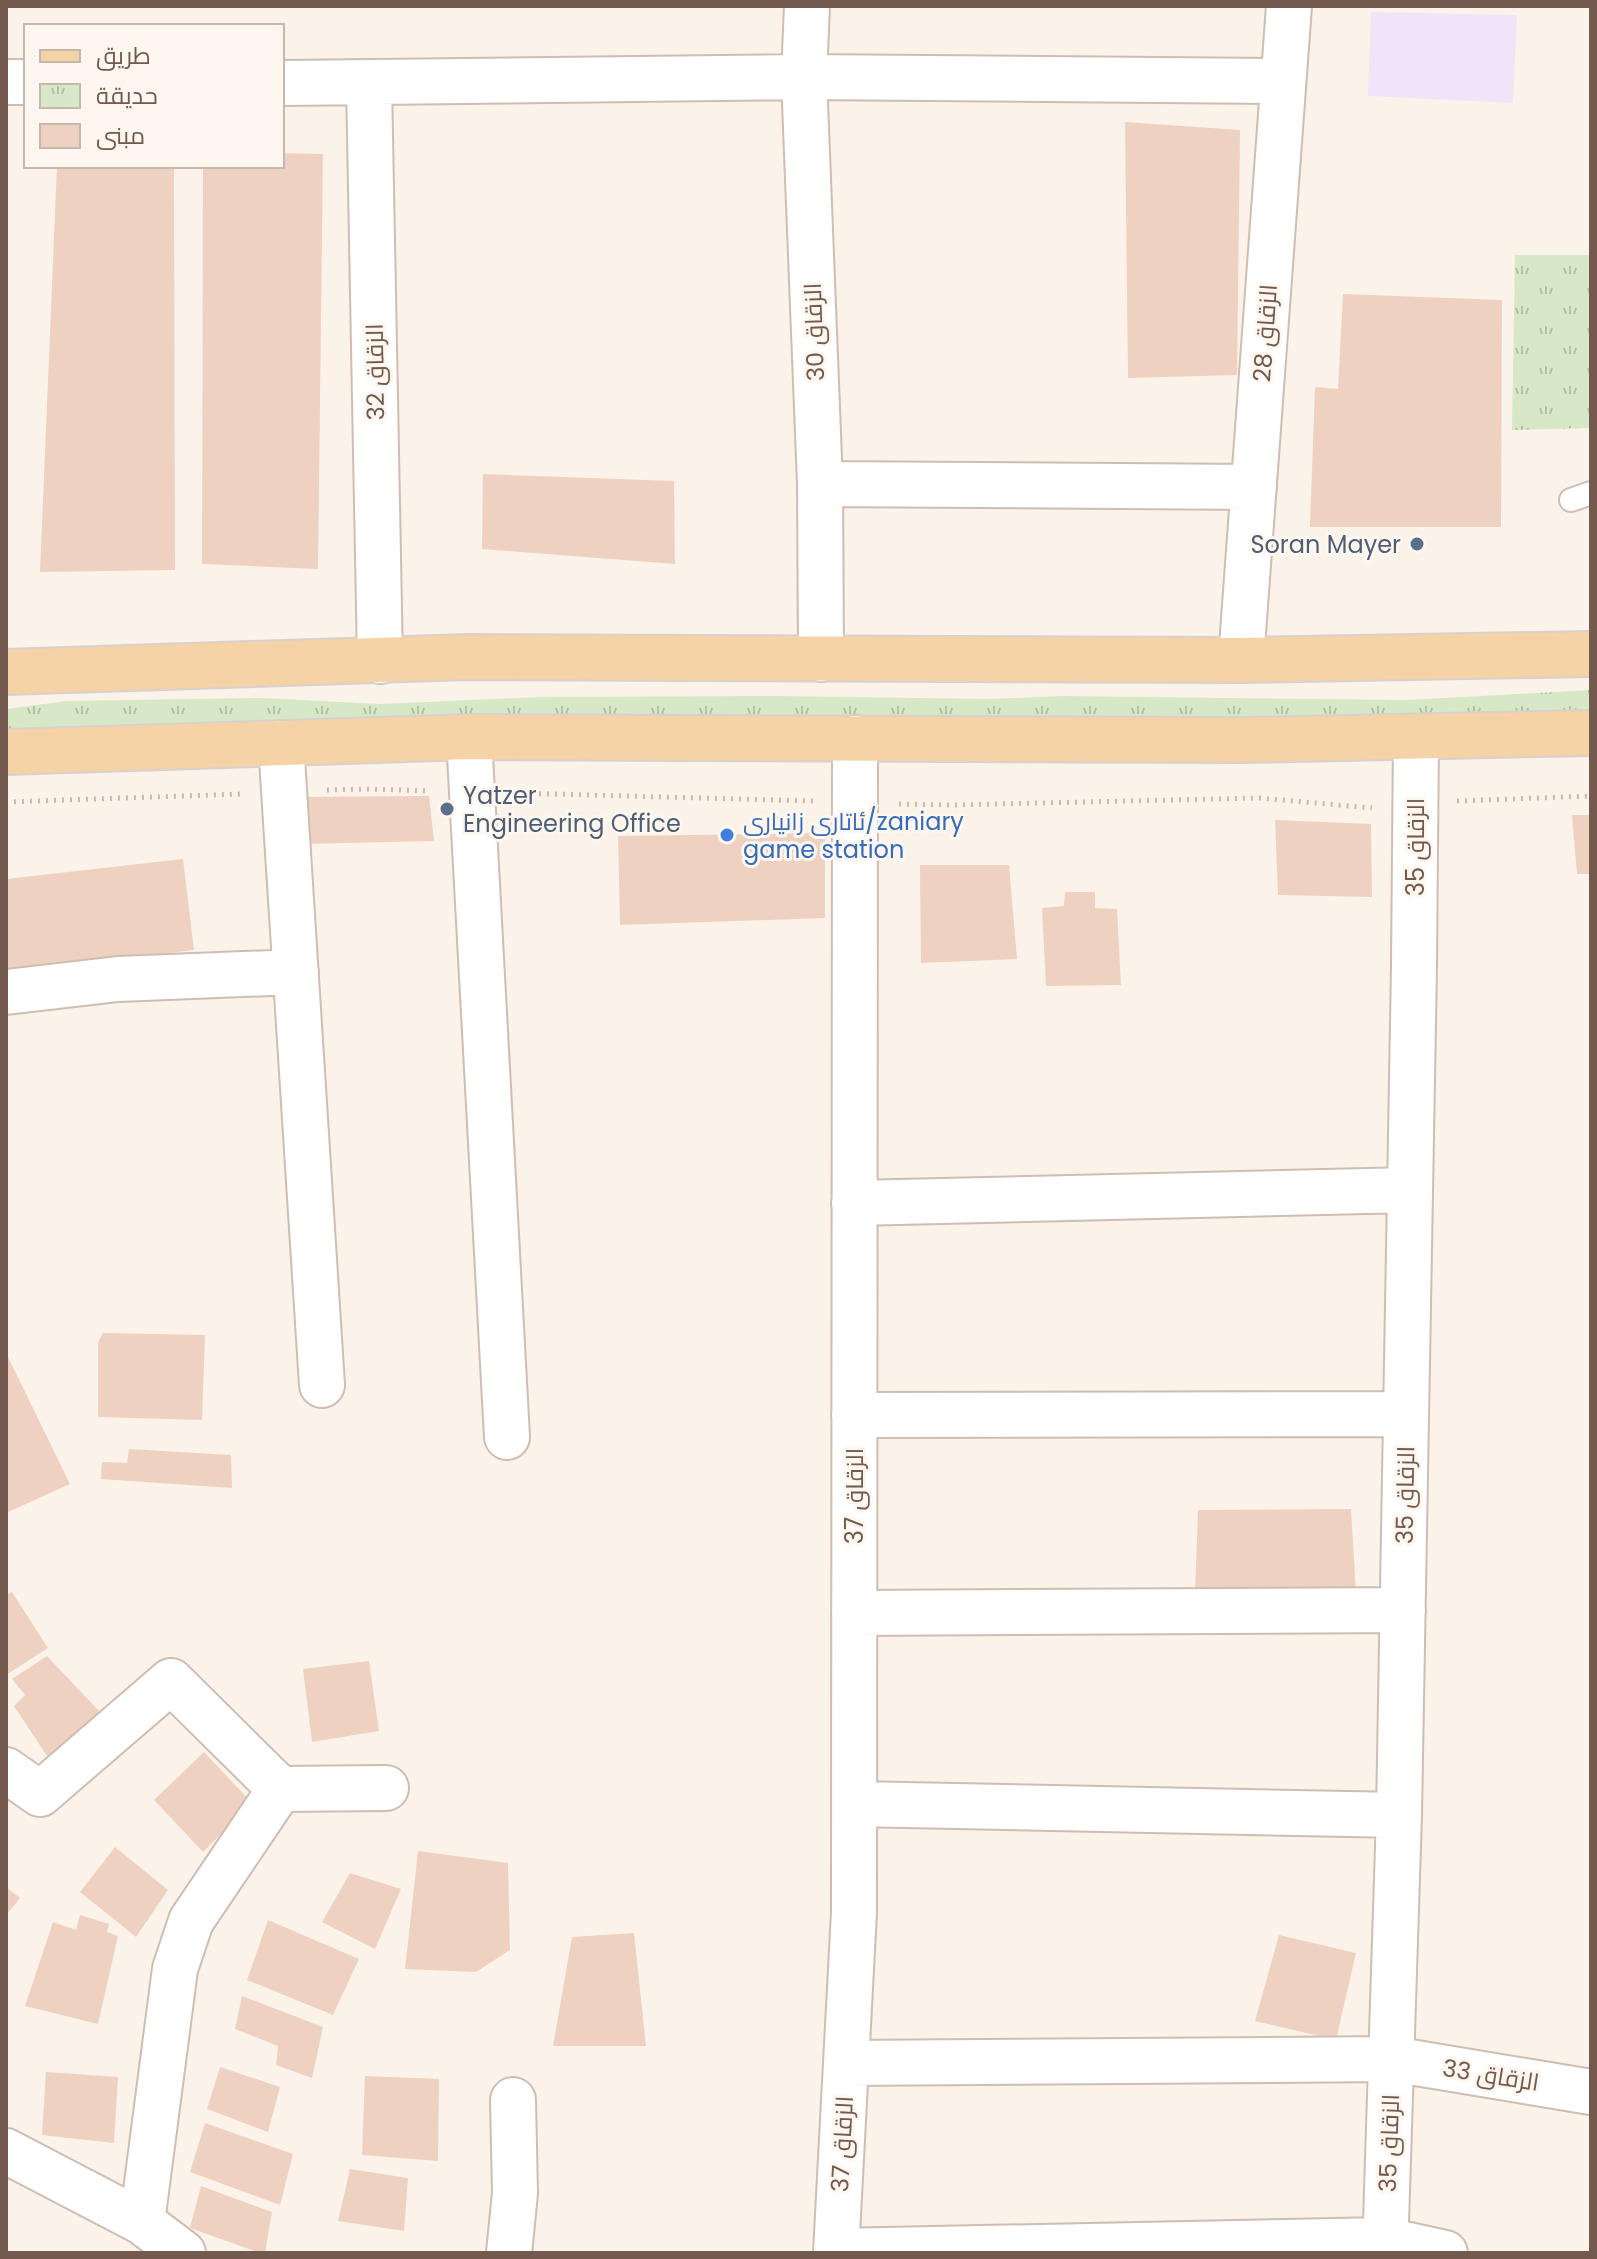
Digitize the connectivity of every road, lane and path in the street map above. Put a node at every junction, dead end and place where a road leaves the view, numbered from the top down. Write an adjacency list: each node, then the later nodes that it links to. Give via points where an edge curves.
1 (807, 6): 3 (street, الزقاق 30)
2 (1289, 6): 4 (street, الزقاق 28)
3 (804, 77): 4 (street); 6 (street); 7 (street, الزقاق 30)
4 (1283, 81): 8 (street, الزقاق 28)
5 (284, 83): 6 (street)
6 (369, 83): 12 (street, الزقاق 32)
7 (820, 484): 8 (street); 10 (street, الزقاق 30)
8 (1254, 487): 11 (street, الزقاق 28)
9 (1591, 654): 11 (main road)
10 (821, 659): 11 (main road); 12 (main road)
11 (1241, 660)
12 (380, 661): 13 (main road)
13 (6, 672)
14 (1591, 733): 16 (main road)
15 (469, 737): 17 (main road); 18 (main road); 21 (street)
16 (1416, 737): 17 (main road); 25 (street, الزقاق 35)
17 (855, 738): 24 (street, الزقاق 37)
18 (281, 743): 19 (main road); 20 (street)
19 (6, 752)
20 (284, 792): 21 (path); 23 (path); 26 (street)
21 (472, 792): 24 (path); 33 (street)
22 (1591, 796): 25 (path)
23 (6, 802)
24 (855, 802): 25 (path, via 1259,798 1395,810); 29 (street, الزقاق 37)
25 (1416, 807): 28 (street, الزقاق 35)
26 (296, 972): 27 (street, via 118,979); 30 (street)
27 (6, 992)
28 (1410, 1190): 29 (street); 31 (street, الزقاق 35)
29 (854, 1203): 32 (street, الزقاق 37)
30 (322, 1385)
31 (1406, 1414): 32 (street); 34 (street, الزقاق 35)
32 (854, 1415): 35 (street, الزقاق 37)
33 (507, 1437)
34 (1403, 1610): 35 (street); 40 (street, الزقاق 35)
35 (854, 1613): 39 (street, الزقاق 37)
36 (386, 1788): 37 (street)
37 (280, 1789): 38 (street, via 171,1681); 46 (street, via 191,1921 175,1969)
38 (32, 1797)
39 (854, 1804): 40 (street); 42 (street, الزقاق 37)
40 (1399, 1815): 41 (street, الزقاق 35)
41 (1392, 2059): 42 (street, الزقاق 33); 43 (street, الزقاق 33); 47 (street, الزقاق 35)
42 (846, 2063): 48 (street, الزقاق 37)
43 (1591, 2092)
44 (513, 2100): 50 (street, via 515,2193)
45 (6, 2151): 46 (street)
46 (142, 2222): 49 (street)
47 (1386, 2247): 48 (street); 51 (street)
48 (836, 2252)
49 (183, 2253)
50 (509, 2253)
51 (1445, 2253)

